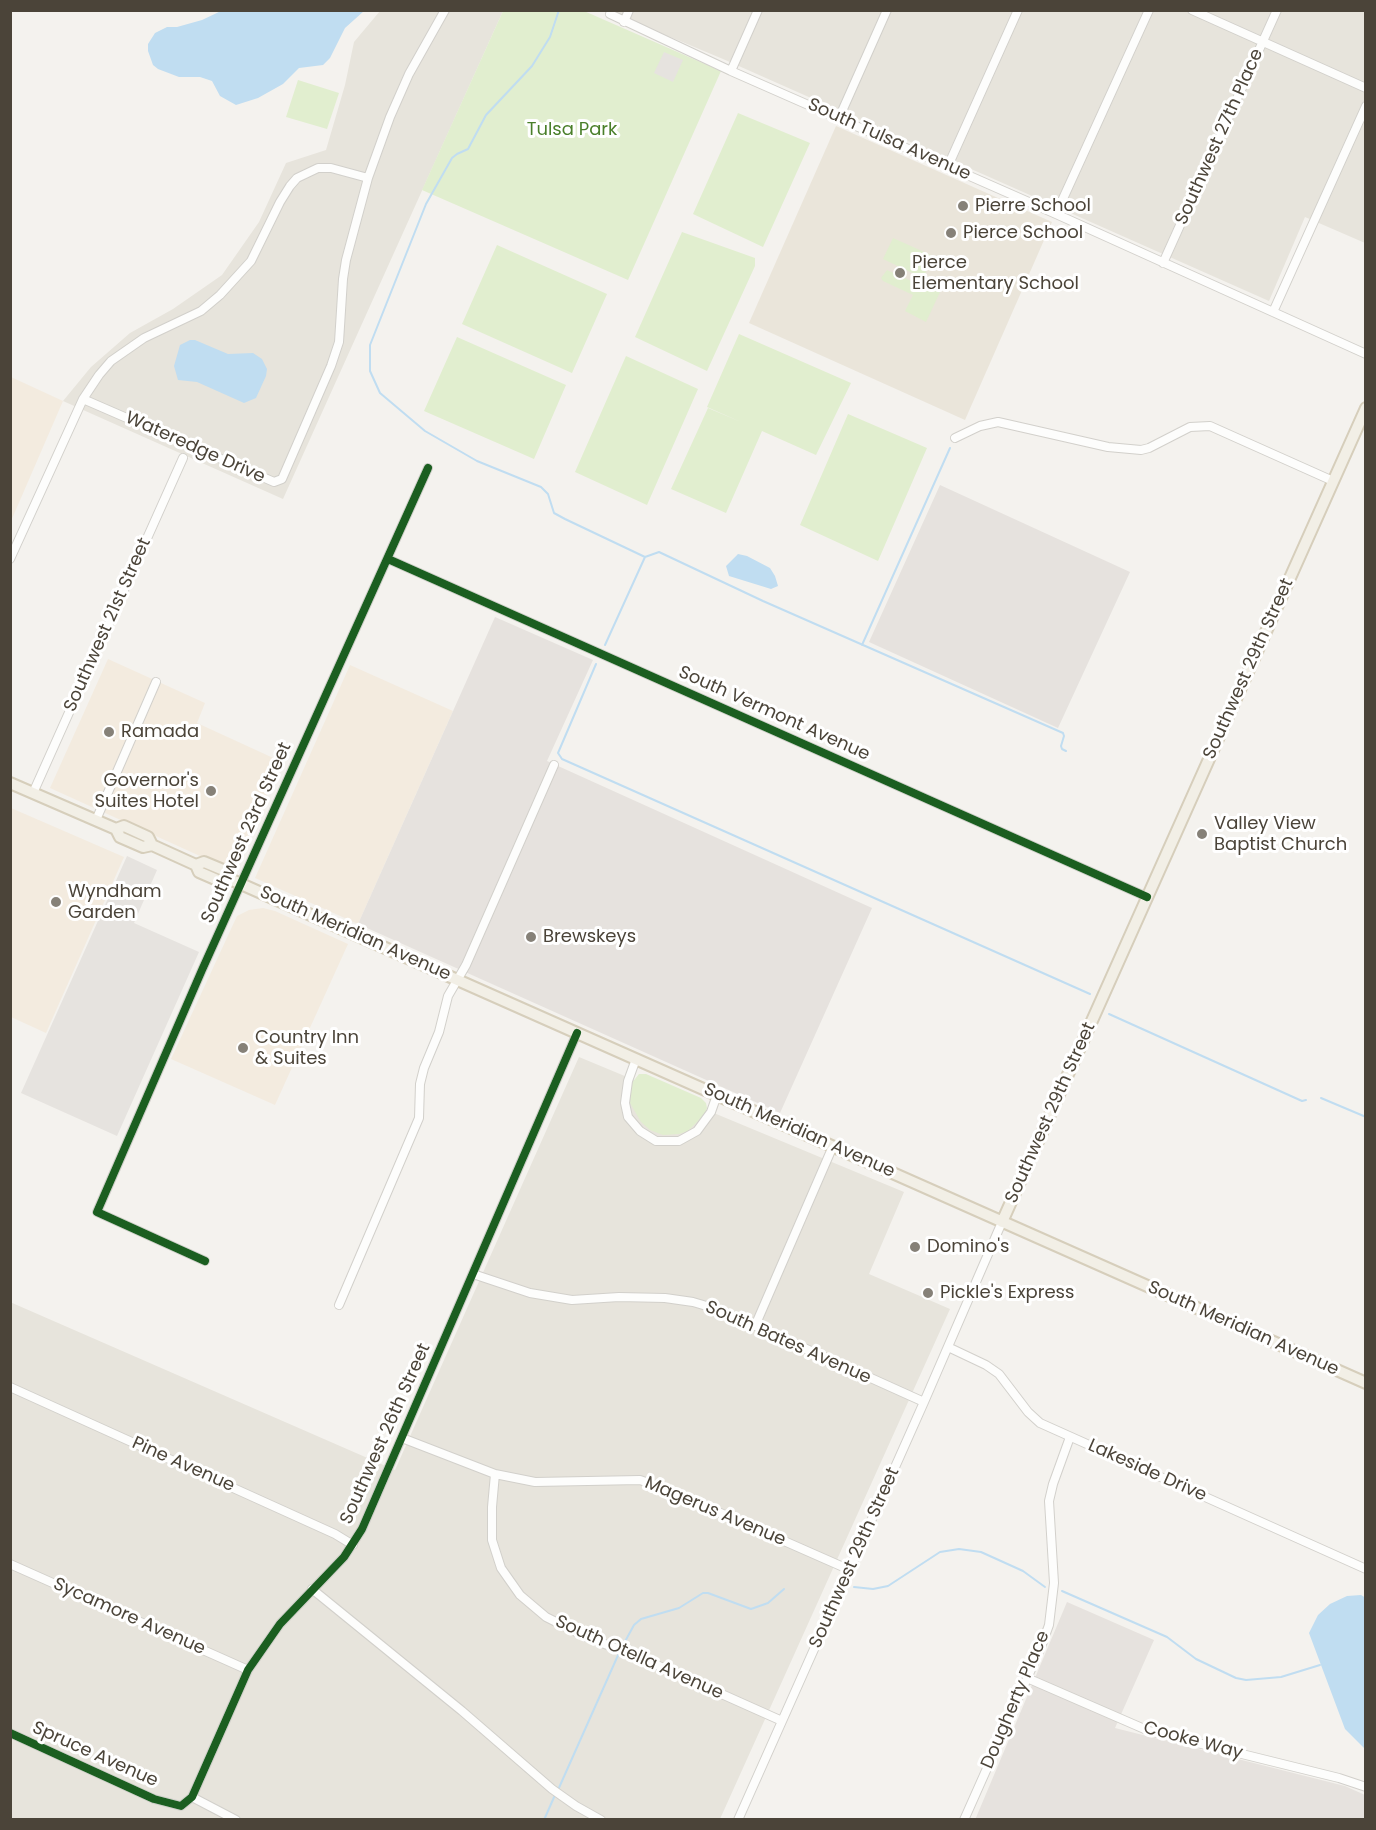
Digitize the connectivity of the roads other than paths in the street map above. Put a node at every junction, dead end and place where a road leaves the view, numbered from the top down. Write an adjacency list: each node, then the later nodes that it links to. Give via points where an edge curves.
1 (445, 10): 17 (street, Wateredge Drive, via 409,74)
2 (629, 10): 10 (street)
3 (758, 10): 12 (street)
4 (887, 10): 15 (street)
5 (1018, 10): 16 (street)
6 (1149, 10): 18 (street)
7 (1192, 10): 11 (street)
8 (1277, 10): 11 (street, Southwest 27th Place)
9 (610, 14): 10 (street, South Tulsa Avenue)
10 (624, 21): 12 (street, South Tulsa Avenue)
11 (1263, 43): 13 (street); 19 (street, Southwest 27th Place)
12 (731, 71): 15 (street, South Tulsa Avenue)
13 (1365, 87)
14 (1365, 106): 20 (street)
15 (839, 118): 16 (street, South Tulsa Avenue)
16 (948, 166): 18 (street, South Tulsa Avenue)
17 (368, 178): 22 (street, via 331,168 318,168 297,178 280,202 251,261 236,279 201,311 144,338 111,361); 22 (street, Wateredge Drive, via 343,279 339,342 282,479 273,482)
18 (1056, 214): 19 (street, South Tulsa Avenue)
19 (1163, 263): 20 (street, South Tulsa Avenue)
20 (1273, 312): 21 (street, South Tulsa Avenue)
21 (1365, 354)
22 (83, 399): 28 (street)
23 (1365, 408): 27 (main road, Southwest 29th Street)
24 (955, 438): 27 (street, via 962,430 998,422 1134,451 1149,448 1190,427 1210,426)
25 (183, 458): 33 (street, Southwest 21st Street)
26 (428, 468): 29 (street, Southwest 23rd Street)
27 (1333, 481): 36 (main road, Southwest 29th Street)
28 (10, 559)
29 (388, 559): 35 (street, Southwest 23rd Street); 36 (street, South Vermont Avenue)
30 (156, 682): 34 (street)
31 (554, 765): 37 (street)
32 (10, 783): 33 (main road, South Meridian Avenue)
33 (33, 792): 34 (main road, South Meridian Avenue)
34 (96, 820): 35 (main road, South Meridian Avenue, via 116,829 120,837 143,847 152,845 196,865 199,872 222,882)
35 (236, 882): 37 (main road, South Meridian Avenue); 43 (street, Southwest 23rd Street, via 97,1212)
36 (1147, 897): 42 (main road, Southwest 29th Street)
37 (457, 980): 38 (main road, South Meridian Avenue); 45 (street, via 424,1068 419,1118)
38 (577, 1033): 39 (main road, South Meridian Avenue); 44 (street, Southwest 26th Street)
39 (636, 1059): 40 (main road, South Meridian Avenue); 40 (street, via 628,1081 626,1110 640,1131 656,1141 680,1141 697,1131 711,1112)
40 (717, 1095): 41 (main road, South Meridian Avenue)
41 (833, 1146): 42 (main road, South Meridian Avenue); 46 (street)
42 (1002, 1222): 47 (street, Southwest 29th Street); 48 (main road, South Meridian Avenue)
43 (205, 1261)
44 (473, 1274): 46 (street, South Bates Avenue, via 530,1293 572,1300 619,1297 693,1302); 52 (street, Southwest 26th Street)
45 (339, 1305)
46 (755, 1326): 50 (street, South Bates Avenue)
47 (948, 1347): 50 (street, Southwest 29th Street); 51 (street, Lakeside Drive, via 999,1374 1040,1423)
48 (1365, 1383)
49 (10, 1387): 54 (street, Pine Avenue)
50 (924, 1402): 57 (street, Southwest 29th Street)
51 (1070, 1437): 56 (street, Lakeside Drive); 60 (street, Dougherty Place, via 1049,1501 1052,1606 1041,1647)
52 (402, 1438): 53 (street, Magerus Avenue); 54 (street, Southwest 26th Street)
53 (495, 1474): 57 (street, Magerus Avenue, via 536,1482 640,1480); 61 (street, South Otella Avenue, via 492,1540 501,1568 520,1595 546,1617 584,1636)
54 (353, 1545): 58 (street, Southwest 26th Street)
55 (10, 1564): 59 (street, Sycamore Avenue)
56 (1365, 1569)
57 (850, 1570): 61 (street, Southwest 29th Street)
58 (312, 1589): 59 (street, Southwest 26th Street, via 280,1624); 66 (street, via 552,1789)
59 (248, 1670): 64 (street, Southwest 26th Street)
60 (1027, 1678): 63 (street, Cooke Way, via 1149,1731); 68 (street, Dougherty Place)
61 (782, 1721): 67 (street, Southwest 29th Street)
62 (10, 1733): 64 (street, Spruce Avenue, via 154,1799 181,1806)
63 (1365, 1787)
64 (192, 1797): 65 (street)
65 (236, 1820)
66 (601, 1820)
67 (738, 1820)
68 (964, 1820)

